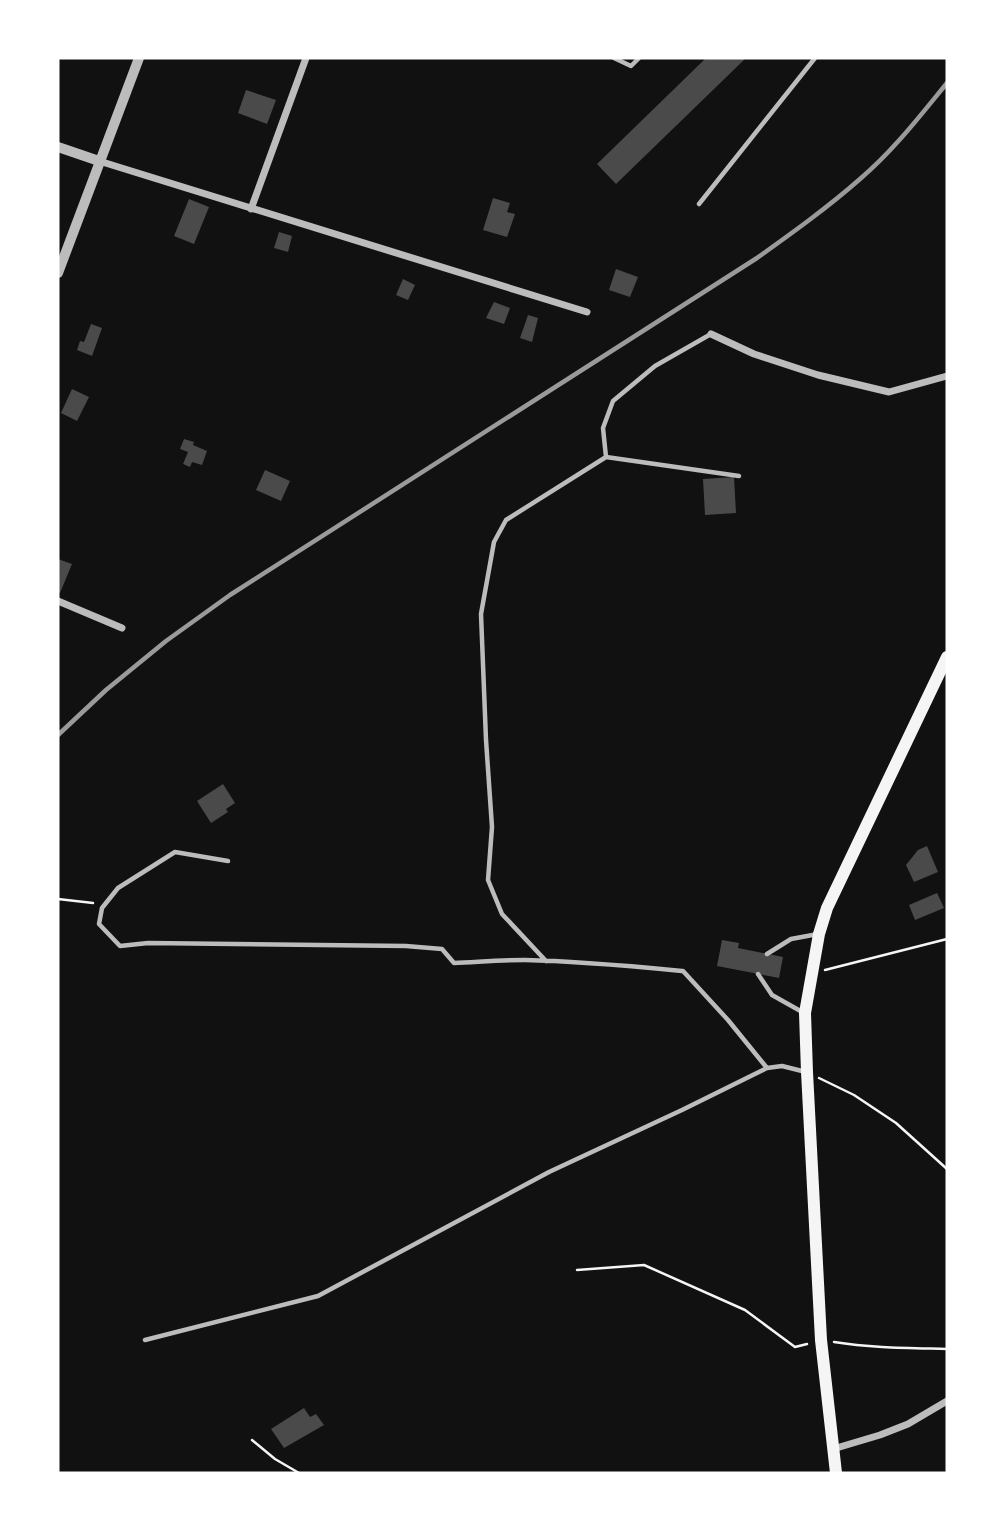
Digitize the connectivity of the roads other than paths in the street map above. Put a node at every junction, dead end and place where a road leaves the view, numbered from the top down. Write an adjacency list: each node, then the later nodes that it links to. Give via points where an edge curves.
1 (139, 58): 7 (street)
2 (306, 58): 9 (street)
3 (614, 58): 4 (lane, via 631,66)
4 (639, 58)
5 (815, 58): 8 (lane)
6 (58, 147): 7 (street)
7 (99, 161): 9 (street); 10 (street)
8 (699, 204)
9 (251, 209): 11 (street)
10 (58, 273)
11 (587, 312)
12 (711, 334): 13 (street, via 818,375 889,392); 14 (lane, via 655,366 613,401 603,428)
13 (947, 376)
14 (606, 457): 15 (lane); 22 (lane, via 506,520 494,542 481,614 492,827 488,880 502,915)
15 (739, 475)
16 (58, 601): 17 (street)
17 (122, 628)
18 (947, 657): 20 (main road)
19 (228, 861): 22 (lane, via 175,852 118,888 102,908 99,924 120,946 406,946 442,949 454,963)
20 (818, 934): 21 (lane, via 790,939); 24 (main road)
21 (767, 954)
22 (546, 961): 25 (lane, via 683,971)
23 (758, 974): 24 (lane, via 772,995)
24 (805, 1013): 26 (main road)
25 (767, 1068): 26 (lane); 27 (lane, via 549,1172 318,1296)
26 (807, 1072): 29 (main road, via 821,1340)
27 (145, 1340)
28 (947, 1401): 29 (street, via 880,1436)
29 (833, 1449): 30 (main road)
30 (836, 1473)

